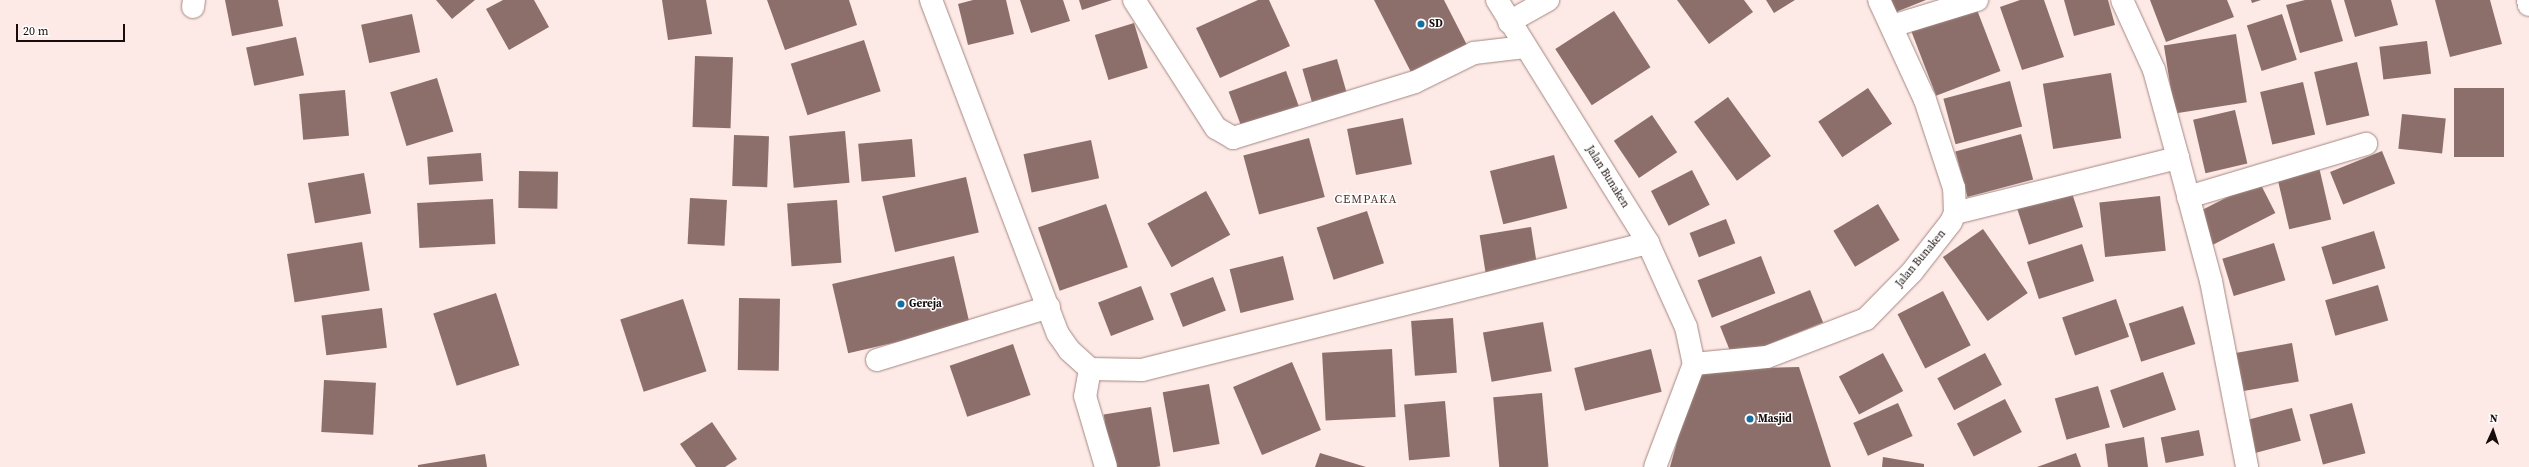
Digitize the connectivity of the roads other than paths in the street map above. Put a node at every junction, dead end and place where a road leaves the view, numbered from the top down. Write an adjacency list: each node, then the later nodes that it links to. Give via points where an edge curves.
1 (1134, 0): 12 (street, via 1216,128 1232,138 1415,82 1474,53)
2 (1497, 0): 10 (street, Jalan Bunaken)
3 (1548, 0): 10 (street)
4 (1879, 0): 11 (street)
5 (1977, 0): 11 (street)
6 (2122, 0): 14 (street, via 2154,70)
7 (2528, 0): 9 (street)
8 (936, 5): 18 (street)
9 (2529, 5)
10 (1509, 22): 12 (street, Jalan Bunaken)
11 (1892, 26): 16 (street, via 1925,100 1954,188)
12 (1525, 47): 17 (street, Jalan Bunaken)
13 (2366, 144): 15 (street)
14 (2178, 158): 15 (street); 16 (street)
15 (2188, 196): 24 (street, via 2211,281)
16 (1955, 213): 20 (street, Jalan Bunaken, via 1931,250 1866,319 1767,357)
17 (1648, 244): 20 (street, Jalan Bunaken, via 1686,327); 21 (street, via 1142,370)
18 (1049, 306): 19 (street); 21 (street, via 1058,334 1069,350)
19 (877, 360)
20 (1694, 364): 23 (street)
21 (1090, 369): 22 (street, via 1085,396)
22 (1106, 467)
23 (1655, 467)
24 (2246, 467)

